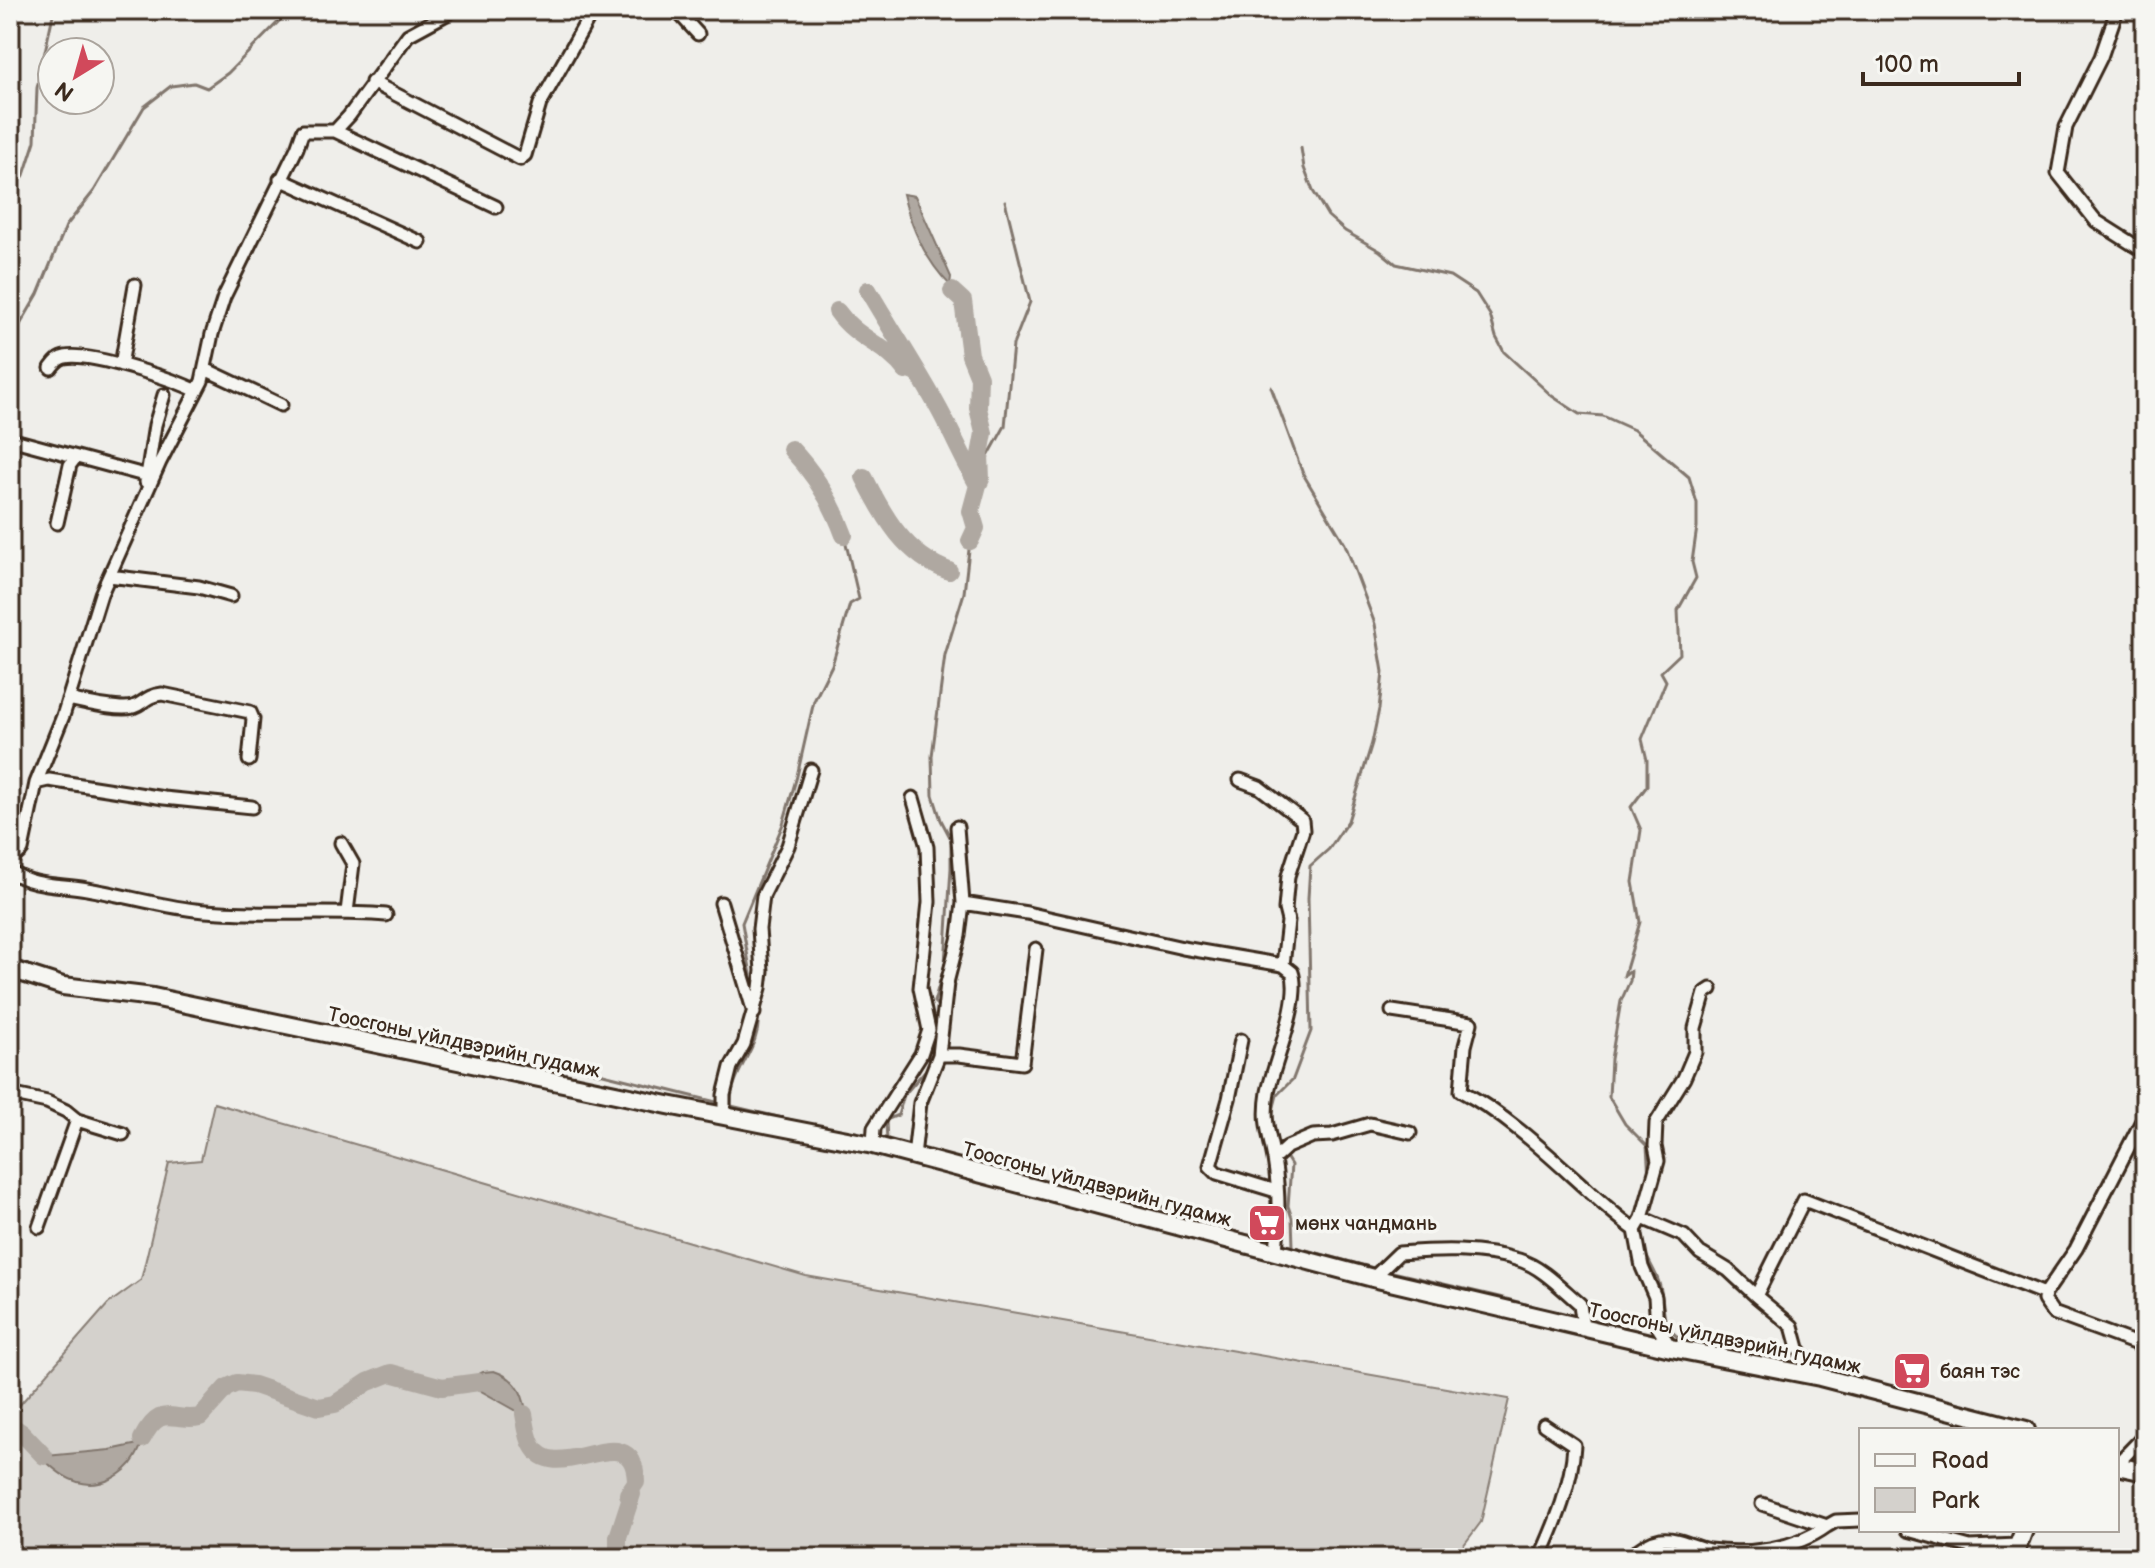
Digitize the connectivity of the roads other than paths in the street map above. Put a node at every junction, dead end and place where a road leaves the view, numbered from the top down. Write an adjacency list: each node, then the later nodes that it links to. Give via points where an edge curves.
1 (454, 10): 6 (street, via 408,35)
2 (593, 10): 6 (street, via 540,104 520,159)
3 (676, 10): 5 (street)
4 (2117, 10): 11 (street, via 2101,57 2066,127 2058,173 2096,221)
5 (698, 34)
6 (372, 82): 7 (street)
7 (335, 131): 8 (street, via 303,131); 9 (street)
8 (280, 179): 10 (street); 15 (street, via 224,297)
9 (496, 207)
10 (420, 242)
11 (2145, 252)
12 (135, 285): 13 (street)
13 (121, 365): 14 (street, via 73,356 59,359); 16 (street)
14 (51, 368)
15 (205, 369): 16 (street); 18 (street)
16 (197, 391): 22 (street)
17 (164, 395): 21 (street)
18 (281, 405)
19 (10, 439): 20 (street)
20 (76, 457): 21 (street); 23 (street)
21 (148, 476): 22 (street)
22 (138, 514): 24 (street)
23 (57, 523)
24 (109, 576): 25 (street); 26 (street)
25 (231, 596)
26 (68, 699): 27 (street, via 132,707 149,695 162,694 250,712); 30 (street)
27 (249, 760)
28 (811, 770): 46 (street, via 788,846 763,896 762,971)
29 (1240, 780): 42 (street, via 1259,787 1302,820 1288,876)
30 (36, 783): 32 (street, via 49,780); 35 (street, via 22,850)
31 (913, 798): 55 (street, via 927,847 929,902 920,988 929,1030 921,1054 874,1128)
32 (252, 807)
33 (957, 827): 38 (street)
34 (341, 843): 39 (street, via 353,864)
35 (10, 861)
36 (10, 871): 39 (street, via 33,882 195,910)
37 (721, 903): 46 (street)
38 (963, 903): 42 (street); 48 (street)
39 (347, 912): 40 (street)
40 (386, 915)
41 (1036, 949): 48 (street, via 1022,1063)
42 (1283, 965): 57 (street, via 1294,980 1265,1126)
43 (10, 969): 51 (main road, Тоосгоны үйлдвэрийн гудамж, via 63,986 153,997)
44 (1711, 989): 59 (street, via 1705,993 1695,1028 1695,1052 1656,1123 1658,1161)
45 (1392, 1011): 61 (street, via 1471,1023 1461,1091 1526,1136)
46 (754, 1014): 51 (street, via 731,1067)
47 (1241, 1040): 58 (street, via 1210,1166 1217,1173)
48 (939, 1055): 56 (street, via 920,1103)
49 (10, 1094): 52 (street, via 47,1102)
50 (2145, 1115): 64 (street, via 2076,1249)
51 (724, 1116): 55 (main road, Тоосгоны үйлдвэрийн гудамж)
52 (77, 1120): 54 (street); 60 (street)
53 (1410, 1133): 57 (street, via 1370,1124 1313,1136)
54 (123, 1134)
55 (873, 1145): 56 (main road, Тоосгоны үйлдвэрийн гудамж)
56 (914, 1156): 62 (main road, Тоосгоны үйлдвэрийн гудамж)
57 (1274, 1159): 58 (street)
58 (1276, 1191): 62 (street)
59 (1642, 1218): 61 (street); 65 (street, via 1684,1236)
60 (39, 1227)
61 (1635, 1230): 68 (street, via 1655,1297 1657,1326)
62 (1276, 1252): 63 (main road, Тоосгоны үйлдвэрийн гудамж)
63 (1373, 1278): 66 (main road, Тоосгоны үйлдвэрийн гудамж); 66 (street, via 1399,1253 1447,1250 1520,1260 1580,1304)
64 (2045, 1294): 65 (street, via 1804,1200); 67 (street, via 2053,1313)
65 (1756, 1296): 69 (street, via 1792,1326 1798,1348)
66 (1583, 1327): 68 (main road, Тоосгоны үйлдвэрийн гудамж)
67 (2145, 1347)
68 (1671, 1348): 69 (main road, Тоосгоны үйлдвэрийн гудамж)
69 (1820, 1377): 71 (main road, Тоосгоны үйлдвэрийн гудамж)
70 (1544, 1425): 81 (street, via 1574,1445 1573,1465)
71 (2018, 1428)
72 (2145, 1435): 73 (street)
73 (2119, 1463)
74 (2119, 1466): 75 (main road)
75 (2145, 1472)
76 (1762, 1504): 78 (street)
77 (1859, 1520): 78 (street)
78 (1827, 1526): 82 (street, via 1774,1549 1708,1550 1661,1539)
79 (1915, 1532): 80 (street, via 1970,1547)
80 (2018, 1544)
81 (1540, 1558)
82 (1629, 1558)

